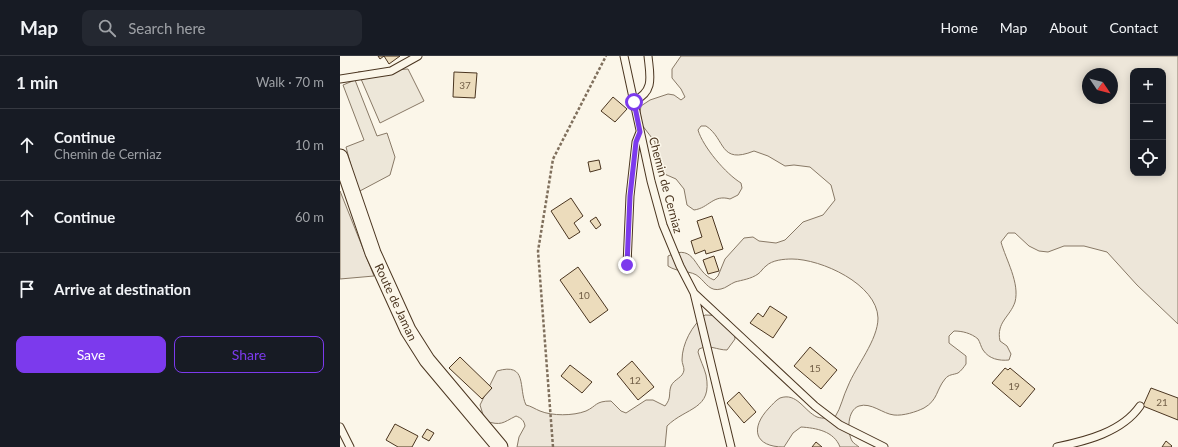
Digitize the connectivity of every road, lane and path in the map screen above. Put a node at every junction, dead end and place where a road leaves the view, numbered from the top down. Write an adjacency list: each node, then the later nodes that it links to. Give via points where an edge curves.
1 (418, 56): 5 (lane, via 391,71)
2 (606, 56): 15 (path, via 553,159 538,251)
3 (624, 56): 6 (lane, Chemin de Cerniaz)
4 (648, 56): 6 (lane, via 648,89)
5 (340, 79)
6 (634, 102): 7 (lane, Chemin de Cerniaz)
7 (640, 132): 9 (lane, via 636,142 630,196); 10 (lane, Chemin de Cerniaz, via 663,225)
8 (340, 157): 14 (street, Route de Jaman, via 373,253 408,330 427,360)
9 (627, 265)
10 (694, 293): 16 (lane, Chemin de Cerniaz); 17 (lane, Chemin de Cerniaz, via 815,406 840,425)
11 (1140, 406): 18 (lane, via 1127,420 1106,432)
12 (340, 427): 13 (lane)
13 (350, 447)
14 (500, 447)
15 (553, 447)
16 (731, 447)
17 (884, 447)
18 (1057, 447)

